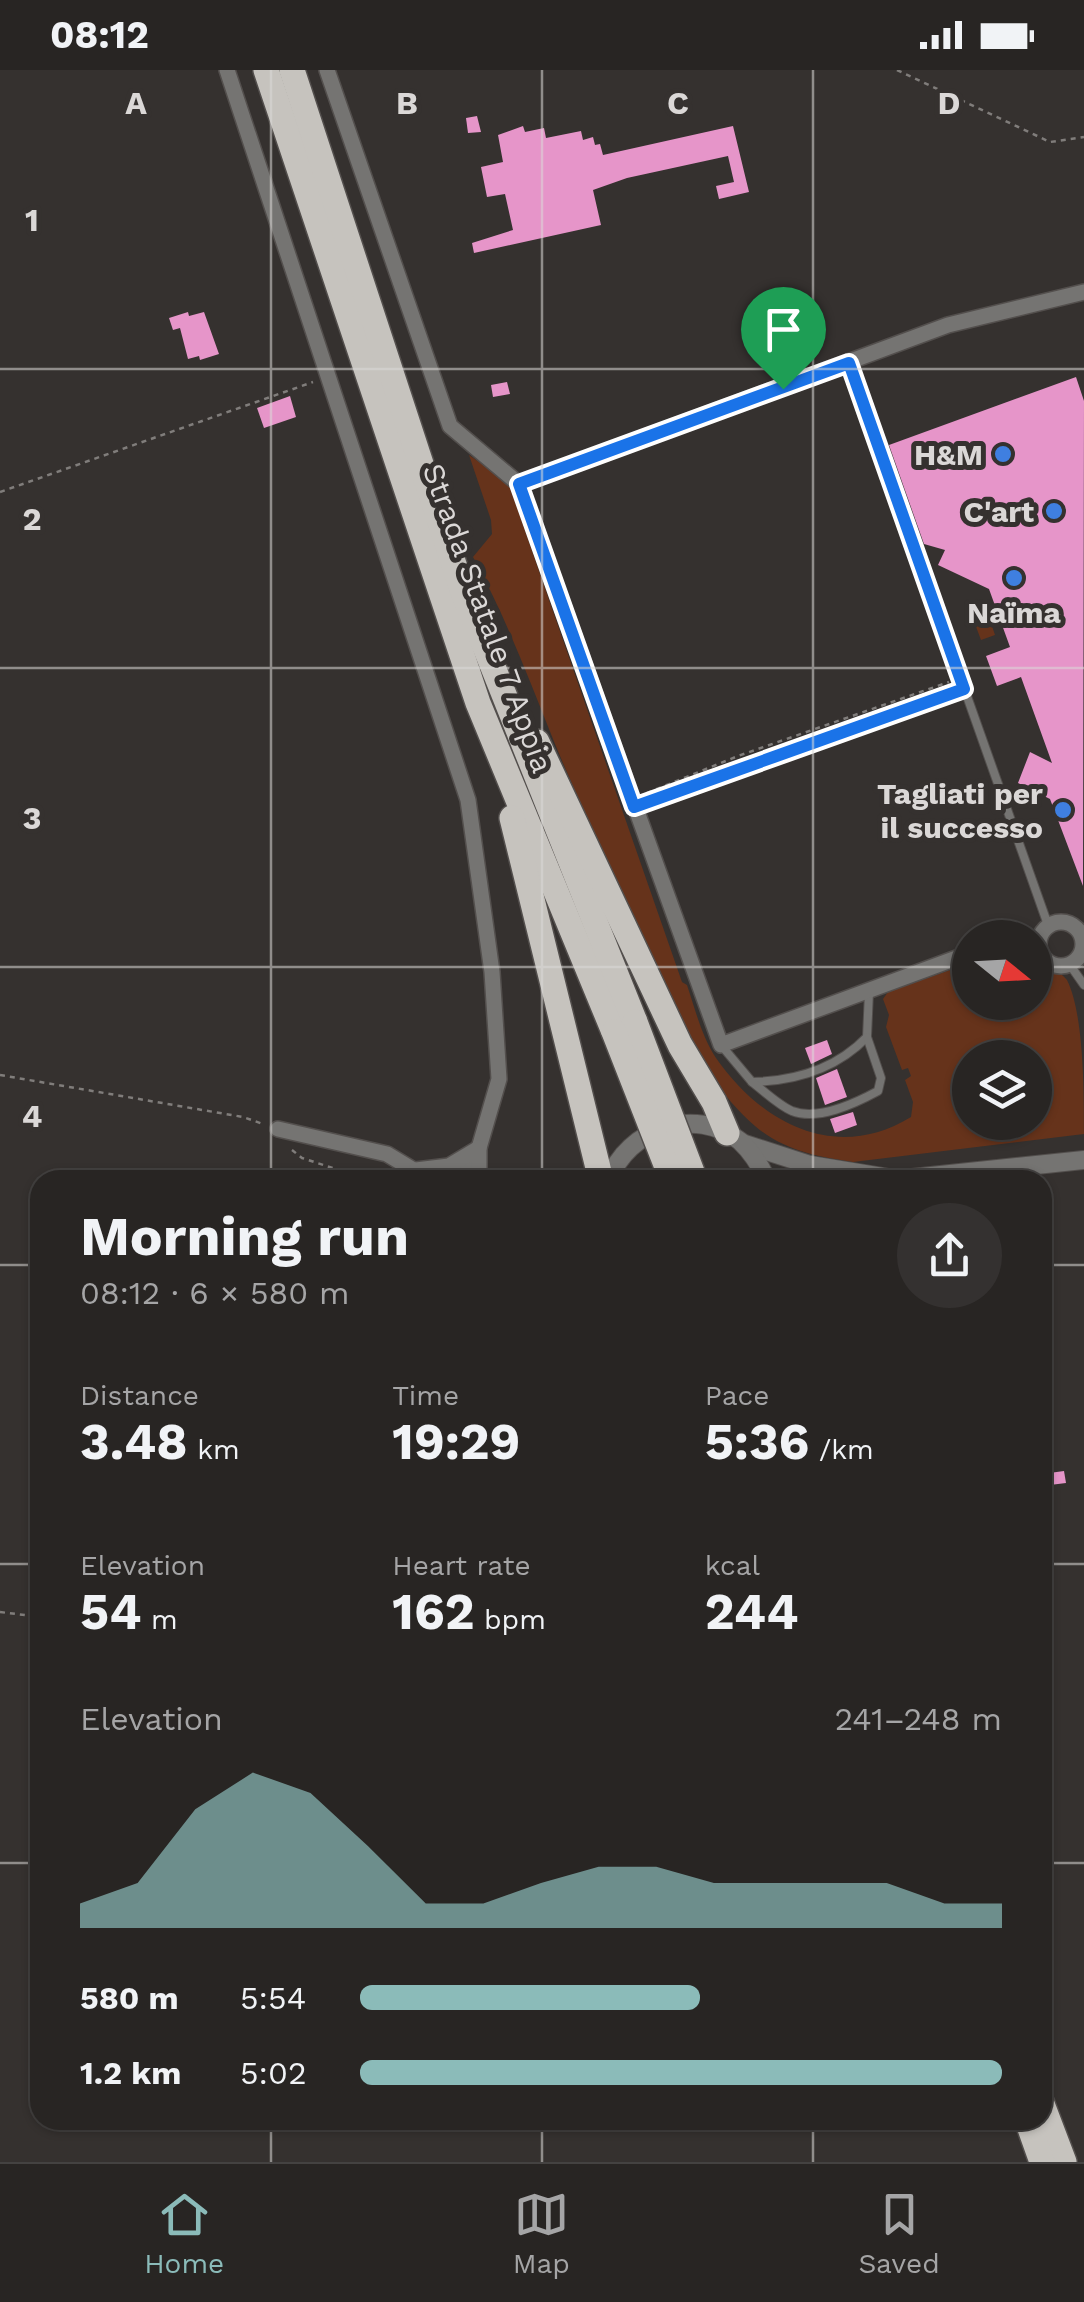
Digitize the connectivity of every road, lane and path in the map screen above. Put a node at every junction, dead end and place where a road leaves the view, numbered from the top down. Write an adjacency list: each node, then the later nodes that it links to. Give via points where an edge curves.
1 (227, 70): 9 (street)
2 (266, 70): 15 (highway, Strada Statale 7 Appia)
3 (292, 70): 12 (highway, Strada Statale 7 Appia)
4 (327, 70): 10 (street, via 450,426)
5 (897, 70): 6 (path, via 1050,142)
6 (1084, 137)
7 (1084, 292): 8 (street, via 948,325)
8 (849, 363): 10 (street); 13 (lane)
9 (328, 377): 11 (path); 32 (street, via 468,800 499,1079)
10 (519, 484): 16 (street)
11 (0, 492)
12 (483, 642): 25 (highway, Strada Statale 7 Appia); 31 (highway, via 550,766 680,1045)
13 (960, 678): 14 (lane); 16 (path, via 738,756)
14 (964, 689): 16 (path); 17 (lane)
15 (478, 702): 25 (highway, Strada Statale 7 Appia); 38 (highway)
16 (633, 803): 27 (street)
17 (1033, 920)
18 (1052, 928): 19 (street, via 1069,922)
19 (1084, 937): 22 (street, via 1080,956)
20 (952, 959): 24 (street)
21 (1052, 962): 22 (street)
22 (1070, 964): 23 (lane)
23 (1084, 985)
24 (869, 988): 26 (lane); 27 (street)
25 (625, 1027): 40 (highway, Strada Statale 7 Appia, bridge); 41 (highway, Strada Statale 7 Appia, bridge)
26 (867, 1037): 29 (lane, via 828,1065 786,1081); 29 (lane, via 881,1078 878,1091 864,1098 813,1116 789,1110)
27 (721, 1045): 29 (lane)
28 (0, 1076): 30 (path)
29 (752, 1082)
30 (285, 1131): 34 (path, via 294,1153); 35 (street, via 386,1154)
31 (734, 1138): 39 (street, via 702,1124 676,1124 629,1147); 42 (street); 43 (street)
32 (478, 1148): 35 (street, via 450,1166); 36 (street); 37 (street)
33 (1084, 1160): 44 (street)
34 (341, 1170)
35 (416, 1170)
36 (466, 1170)
37 (479, 1170)
38 (599, 1170)
39 (612, 1170)
40 (669, 1170)
41 (691, 1170)
42 (762, 1170)
43 (838, 1170)
44 (989, 1170)
45 (0, 1612): 46 (path)
46 (30, 1616)
47 (1031, 2130): 49 (highway)
48 (1052, 2130): 50 (highway)
49 (1042, 2162)
50 (1064, 2162)

